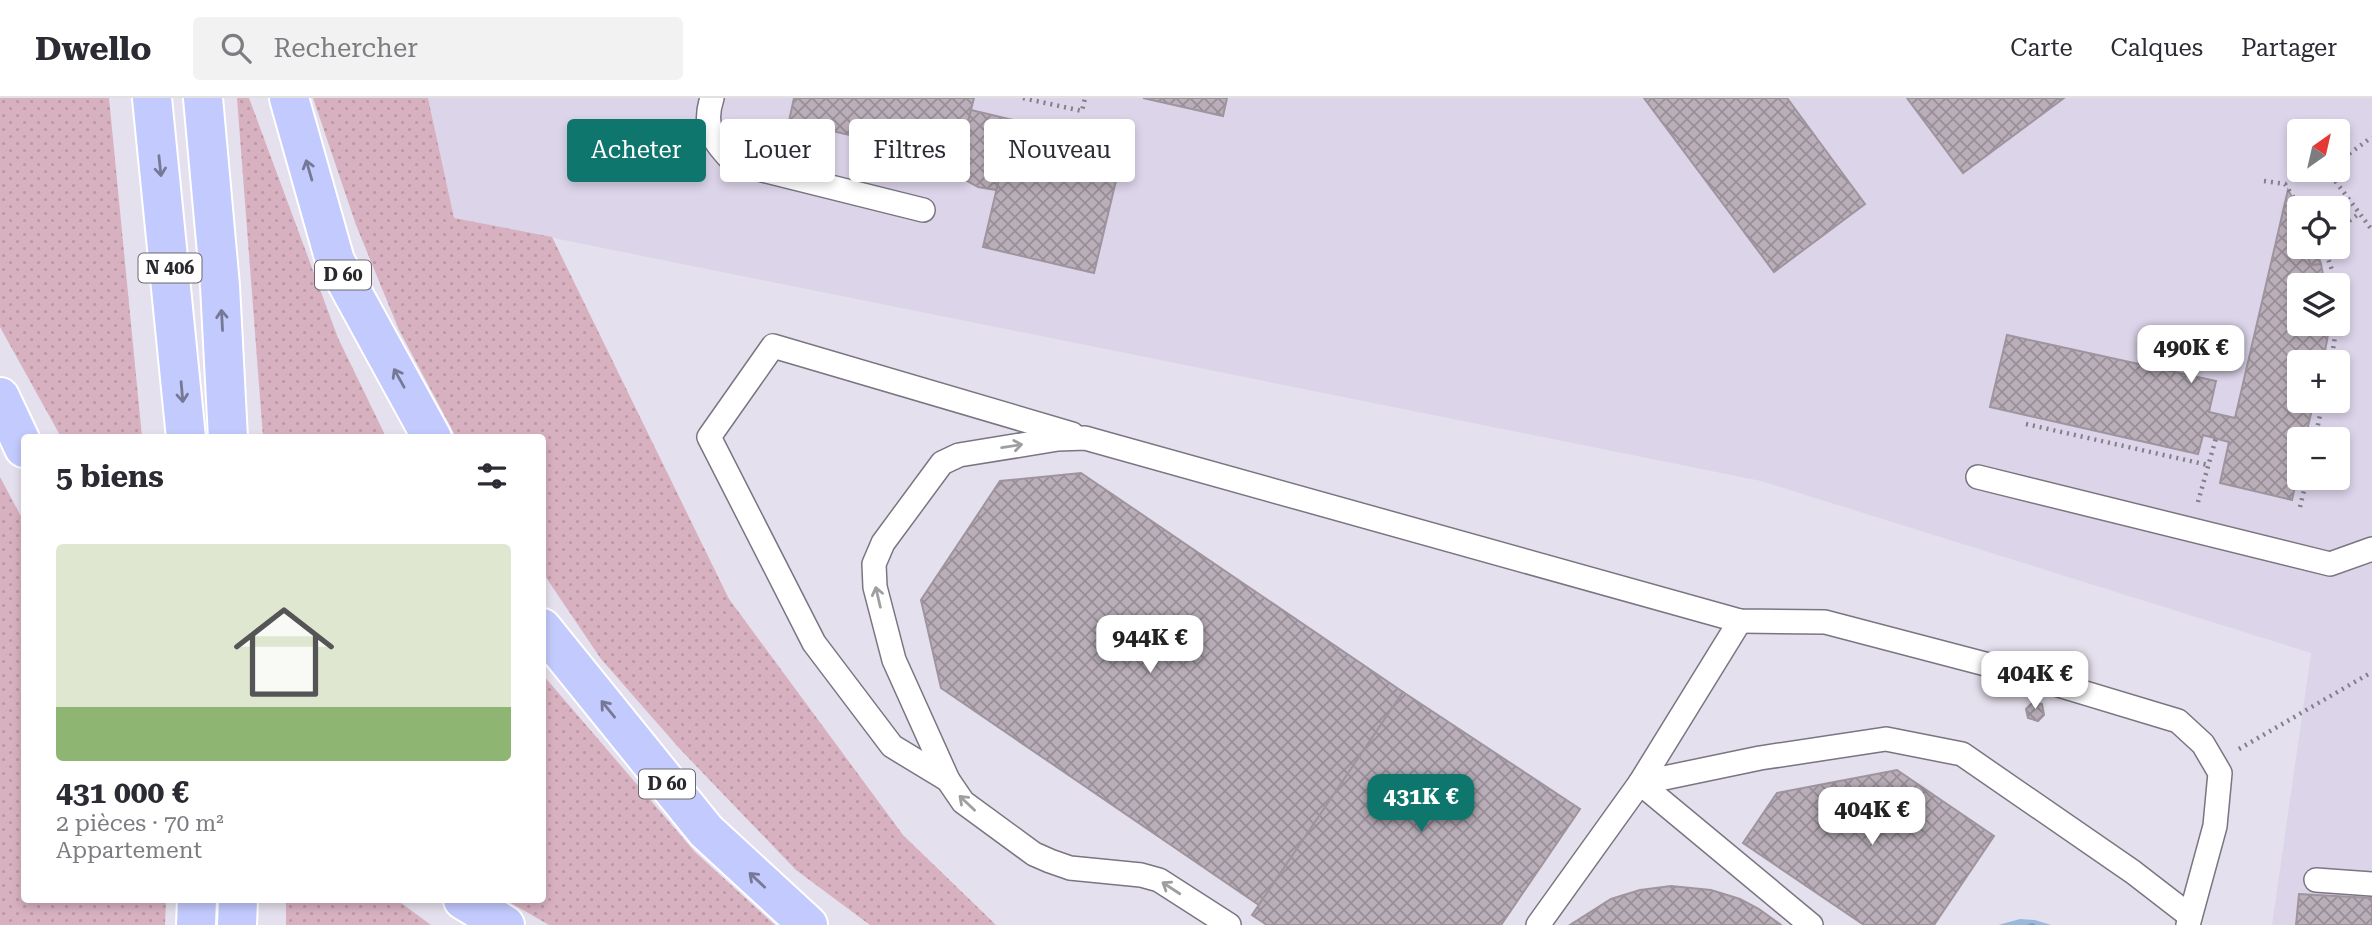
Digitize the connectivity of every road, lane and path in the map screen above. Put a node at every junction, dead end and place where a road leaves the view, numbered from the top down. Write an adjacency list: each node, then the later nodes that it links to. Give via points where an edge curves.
1 (152, 98): 18 (highway, N 406, one-way to 18)
2 (203, 98): 19 (highway, N 406, one-way to 2)
3 (289, 98): 20 (highway, D 60, one-way to 3, via 335,261)
4 (712, 98): 12 (lane, via 707,112 712,139 734,163)
5 (1023, 98): 6 (path, via 1082,111)
6 (1085, 98)
7 (2372, 137): 8 (path)
8 (2350, 153)
9 (2264, 181): 11 (path, via 2284,184)
10 (2337, 182): 13 (path)
11 (2292, 196)
12 (923, 209)
13 (2360, 213): 14 (path); 15 (path)
14 (2350, 220)
15 (2372, 230)
16 (0, 397): 23 (highway)
17 (2026, 424): 24 (path)
18 (186, 434)
19 (228, 434)
20 (430, 434)
21 (1085, 438): 30 (lane); 34 (lane, one-way to 21, via 894,660 875,587 874,564 883,543 942,463 959,455); 34 (lane, via 773,346 709,437 814,643 892,746)
22 (2216, 439): 24 (path)
23 (21, 442)
24 (2208, 466): 28 (path)
25 (1978, 477): 28 (lane)
26 (2304, 490): 27 (path)
27 (2300, 507)
28 (2190, 530): 29 (lane, via 2330,564)
29 (2372, 549)
30 (1740, 621): 33 (lane, via 1825,622 2178,721 2203,744); 35 (lane)
31 (546, 633): 45 (highway, D 60, one-way to 31, via 706,831)
32 (2372, 672): 33 (path)
33 (2214, 764): 41 (lane, via 2220,772 2215,826)
34 (948, 780): 46 (lane, one-way to 34, via 1159,880 1070,867 1034,854 963,802)
35 (1640, 783): 41 (lane, via 1886,739 1962,754 2133,872); 47 (lane); 48 (lane)
36 (2316, 880): 37 (lane)
37 (2372, 884)
38 (197, 903): 42 (highway)
39 (238, 903): 43 (highway)
40 (468, 903): 44 (highway)
41 (2189, 921)
42 (196, 925)
43 (237, 925)
44 (505, 925)
45 (808, 925)
46 (1228, 925)
47 (1538, 925)
48 (1811, 925)

